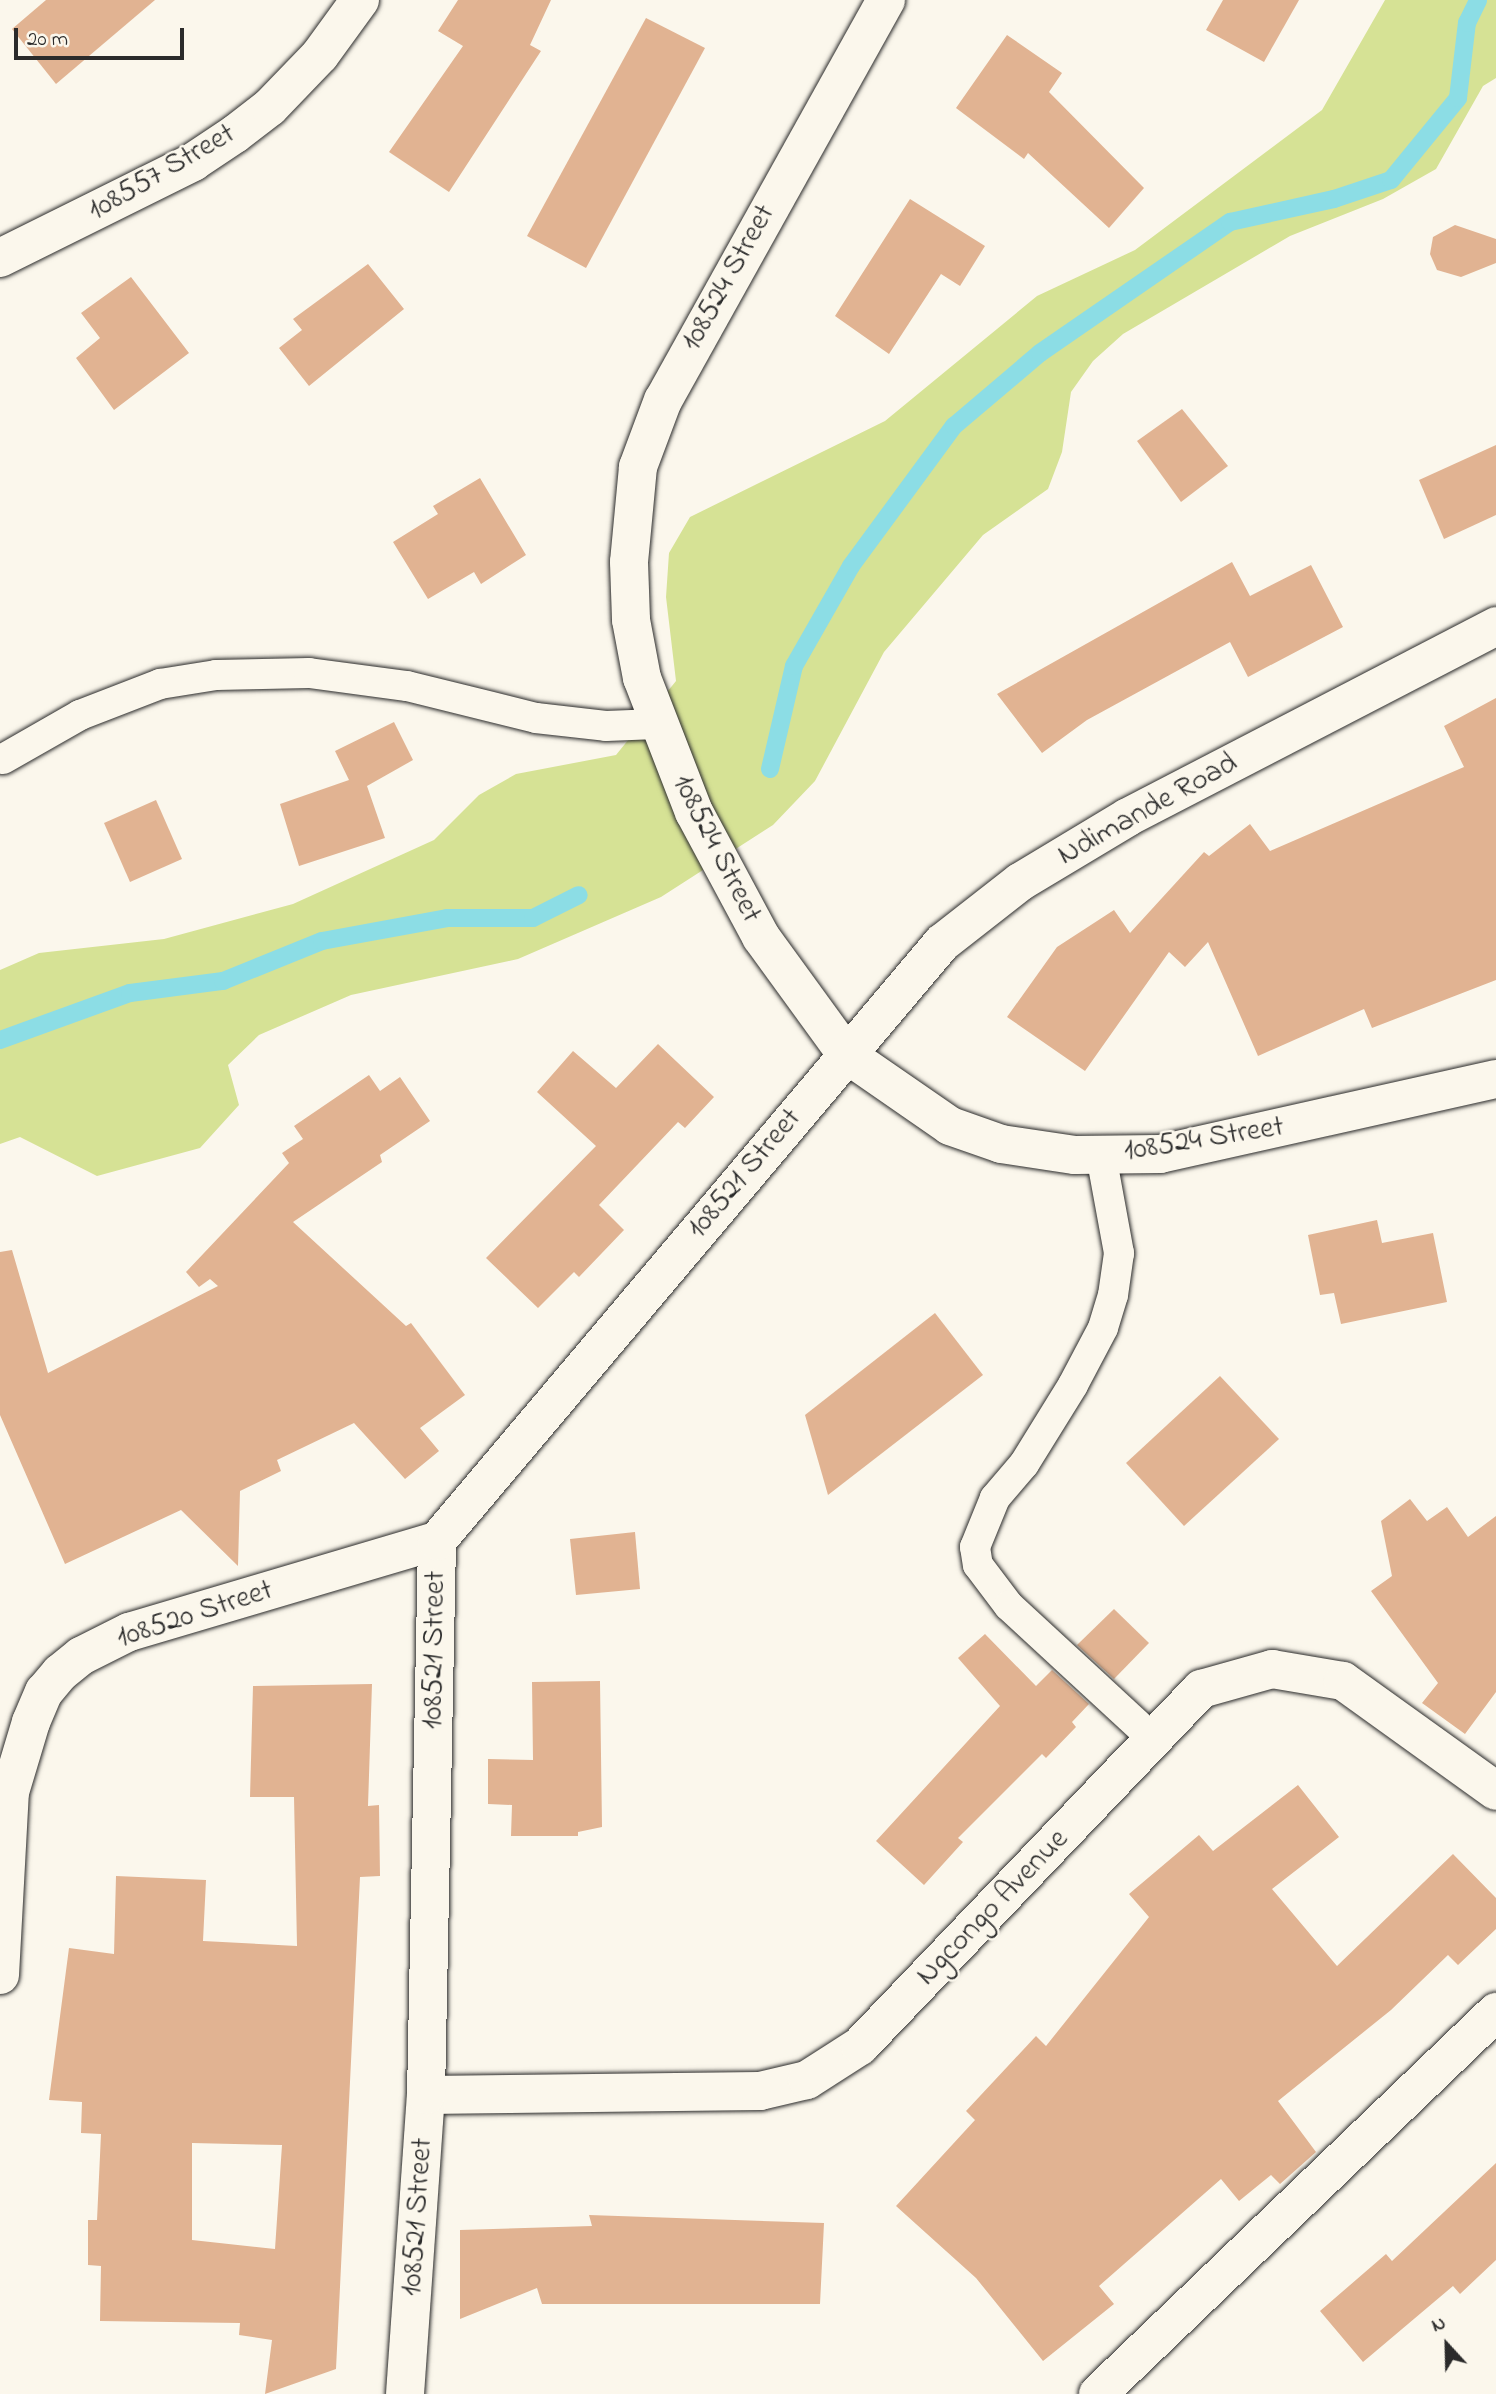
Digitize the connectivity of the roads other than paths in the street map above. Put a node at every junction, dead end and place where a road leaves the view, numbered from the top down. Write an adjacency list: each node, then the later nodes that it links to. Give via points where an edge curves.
1 (360, 0): 3 (street, 108557 Street, via 320,55 270,107 235,134 140,190)
2 (886, 0): 5 (street, 108524 Street, via 663,400 638,467 629,562 631,620)
3 (0, 258)
4 (1496, 626): 7 (street, Ndimande Road, via 1128,817 1020,882 942,943)
5 (657, 724): 6 (lane, via 606,726 536,719 407,686 309,673 216,676 160,684 103,706); 7 (street, 108524 Street, via 694,812 761,937)
6 (3, 759)
7 (846, 1054): 9 (street, 108524 Street, via 950,1126 1001,1144); 10 (street, 108521 Street)
8 (1496, 1079): 9 (street, 108524 Street, via 1160,1154)
9 (1101, 1155): 11 (lane, via 1119,1253 1103,1328 1024,1464 995,1498 975,1547 978,1564 1009,1606)
10 (437, 1541): 13 (street, 108520 Street, via 130,1632 81,1656 60,1673 44,1692 31,1722 10,1792); 15 (street, 108521 Street)
11 (1154, 1740): 12 (street, Ngcongo Avenue, via 1201,1689 1272,1669 1343,1681); 15 (street, Ngcongo Avenue, via 860,2046 807,2080 760,2091)
12 (1496, 1791)
13 (0, 1975)
14 (1496, 2012): 17 (street)
15 (426, 2095): 16 (street, 108521 Street)
16 (405, 2394)
17 (1098, 2394)

